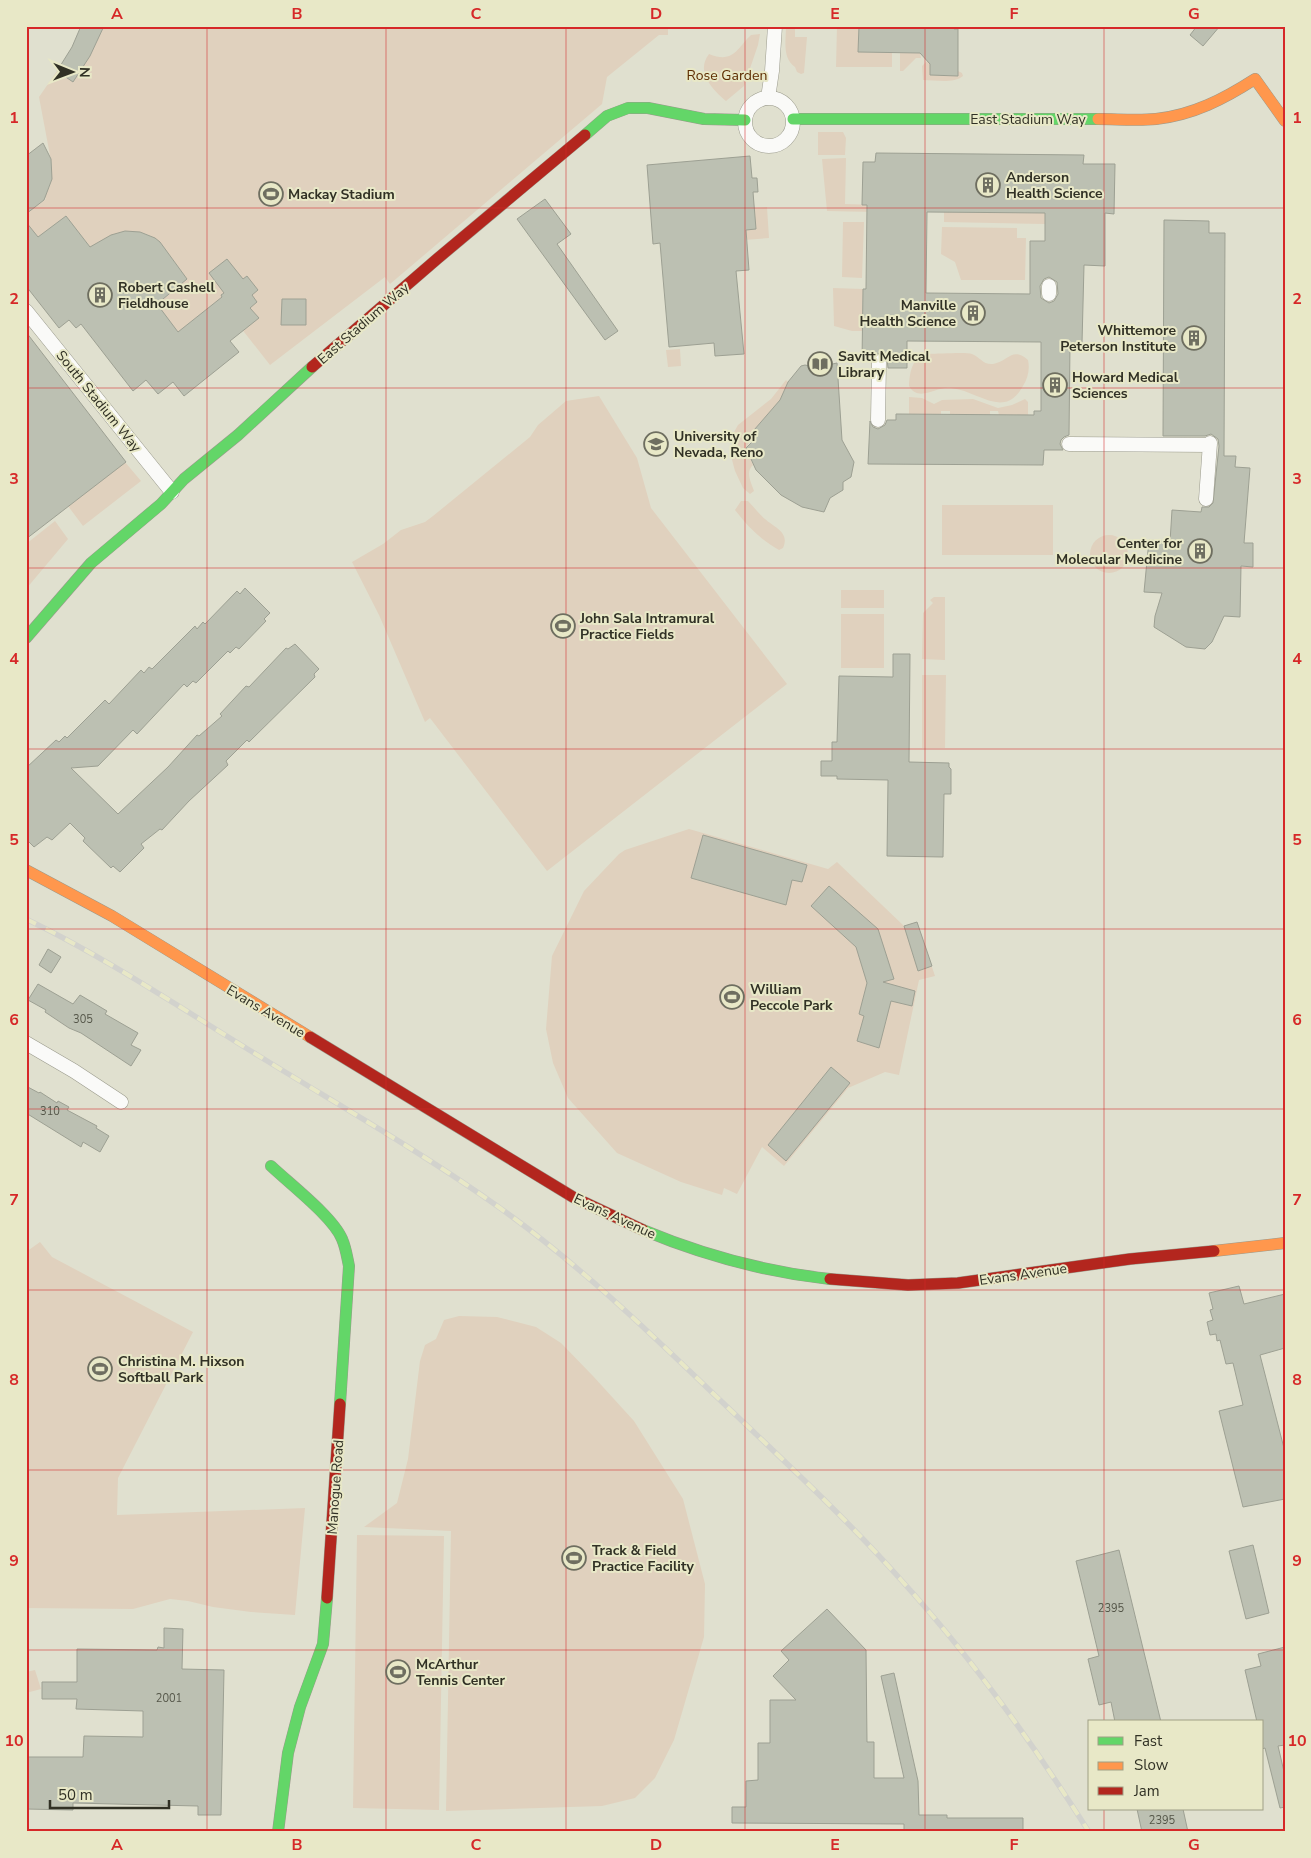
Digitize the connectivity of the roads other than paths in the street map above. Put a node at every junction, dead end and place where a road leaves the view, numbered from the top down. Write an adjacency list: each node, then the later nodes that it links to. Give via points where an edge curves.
1 (775, 26): 2 (street)
2 (768, 98): 3 (street, via 782,101); 4 (street, via 754,102)
3 (793, 119): 4 (street, via 786,139 772,146 750,137); 5 (street, East Stadium Way, via 1173,117 1206,108 1255,79)
4 (745, 120): 10 (street, East Stadium Way, via 689,117 641,107 628,107 607,116 377,311)
5 (1285, 121)
6 (26, 311): 10 (street, South Stadium Way)
7 (879, 362): 8 (street)
8 (878, 420)
9 (1069, 444): 11 (street, via 1210,444)
10 (172, 492): 12 (street, East Stadium Way, via 91,562)
11 (1206, 499)
12 (26, 638)
13 (26, 870): 17 (street, Evans Avenue, via 112,916 573,1197 651,1235 720,1258 814,1278 873,1284 920,1284 988,1280 1110,1262)
14 (26, 1043): 15 (street)
15 (121, 1102)
16 (271, 1166): 18 (street, Manogue Road, via 333,1223 342,1238 349,1266 326,1634 286,1758)
17 (1285, 1243)
18 (278, 1832)

